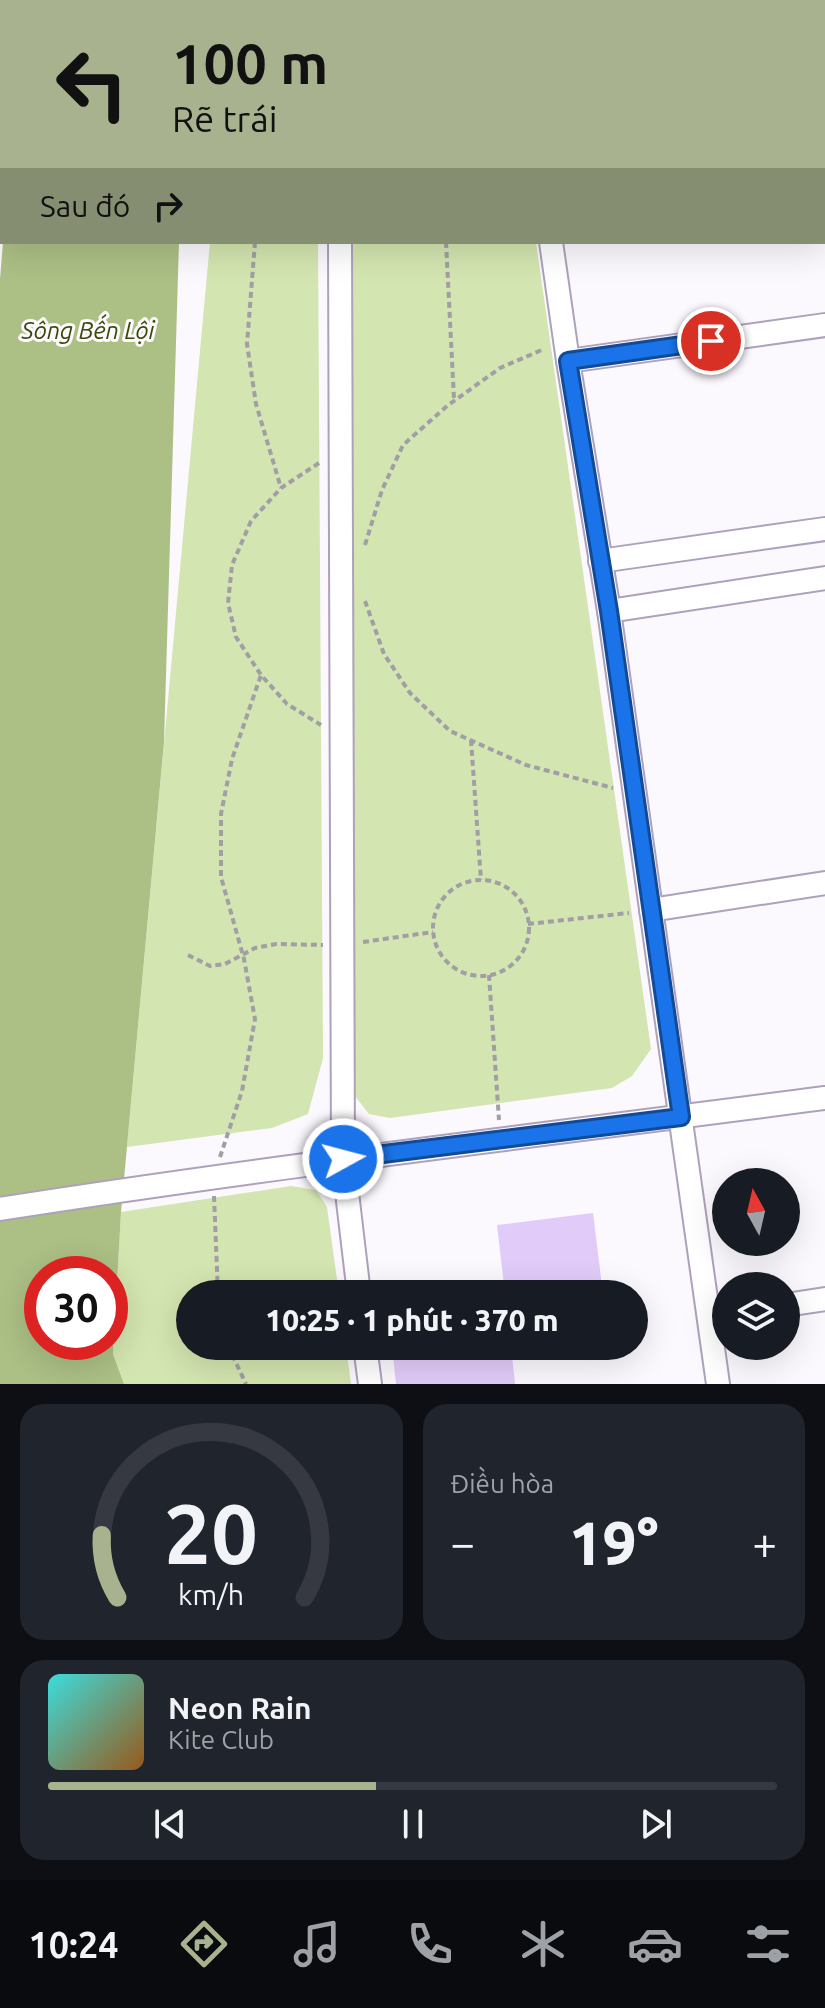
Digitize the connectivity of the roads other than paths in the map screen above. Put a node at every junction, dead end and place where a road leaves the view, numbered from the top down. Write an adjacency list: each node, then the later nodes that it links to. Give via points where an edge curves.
1 (340, 244): 13 (street)
2 (551, 244): 4 (street)
3 (825, 325): 4 (street)
4 (566, 351): 6 (street)
5 (825, 529): 6 (street)
6 (600, 561): 8 (street)
7 (825, 578): 8 (street)
8 (609, 611): 10 (street)
9 (825, 883): 10 (street)
10 (651, 910): 12 (street)
11 (825, 1098): 12 (street)
12 (681, 1117): 13 (street); 16 (street)
13 (343, 1159): 14 (street); 15 (street)
14 (0, 1209)
15 (357, 1280)
16 (712, 1288)
17 (825, 1299): 18 (street)
18 (800, 1303)
19 (367, 1360): 21 (street)
20 (718, 1360): 22 (street)
21 (370, 1384)
22 (718, 1384)

